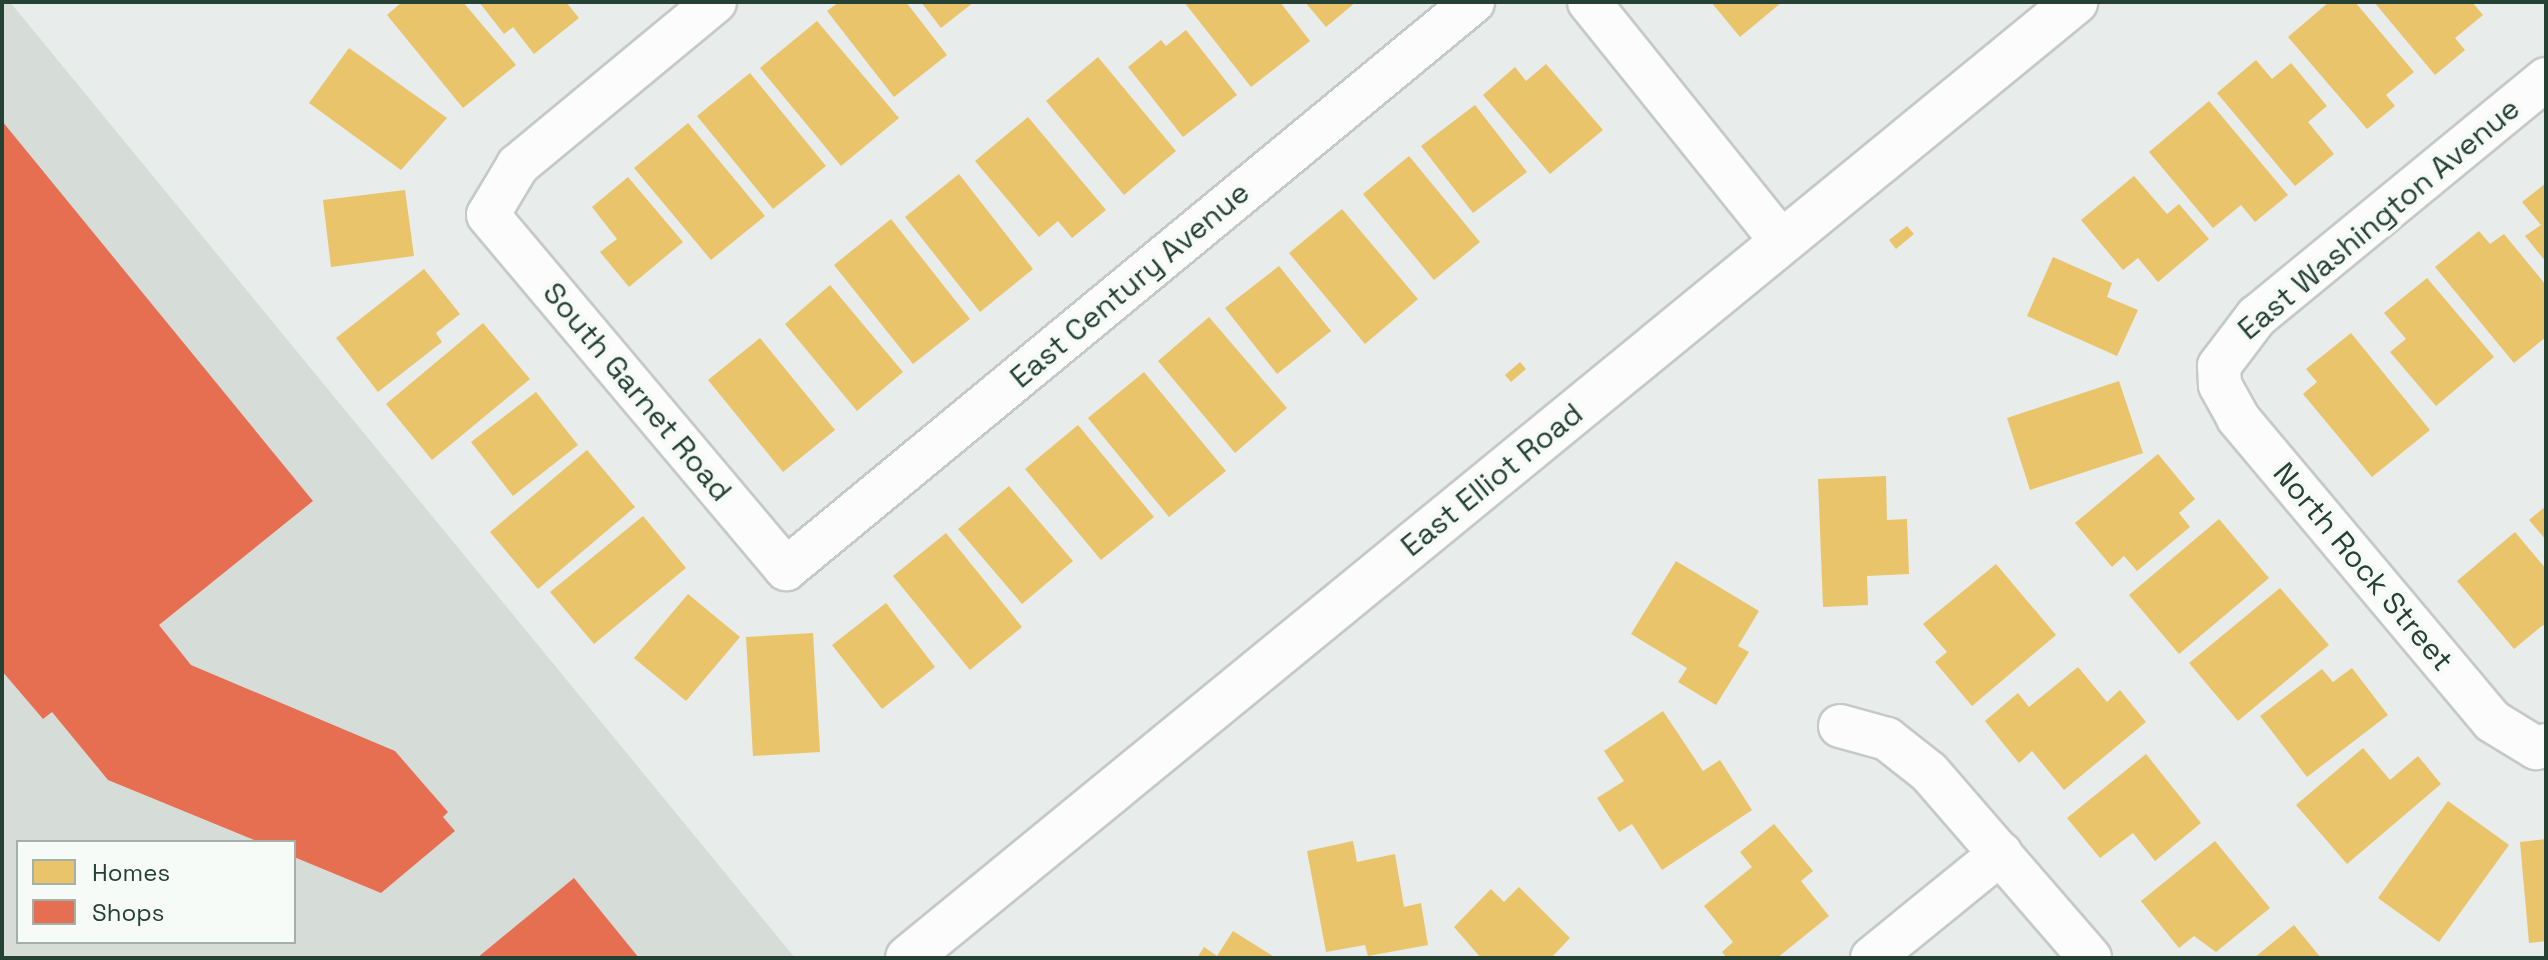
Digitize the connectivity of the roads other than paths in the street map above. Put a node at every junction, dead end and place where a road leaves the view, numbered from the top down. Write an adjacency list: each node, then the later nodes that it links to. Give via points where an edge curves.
1 (715, 2): 8 (street, South Garnet Road, via 518,165 488,215)
2 (1473, 2): 8 (street, East Century Avenue)
3 (1589, 2): 6 (street)
4 (2075, 2): 6 (main road, East Elliot Road)
5 (2546, 79): 7 (street, East Washington Avenue, via 2257,316)
6 (1782, 242): 12 (main road, East Elliot Road)
7 (2219, 366): 10 (street, North Rock Street, via 2227,403 2492,721)
8 (786, 569)
9 (1840, 726): 11 (street, via 1887,739 1910,755)
10 (2541, 746)
11 (2001, 853): 13 (street); 14 (street)
12 (908, 958)
13 (1872, 958)
14 (2090, 958)

